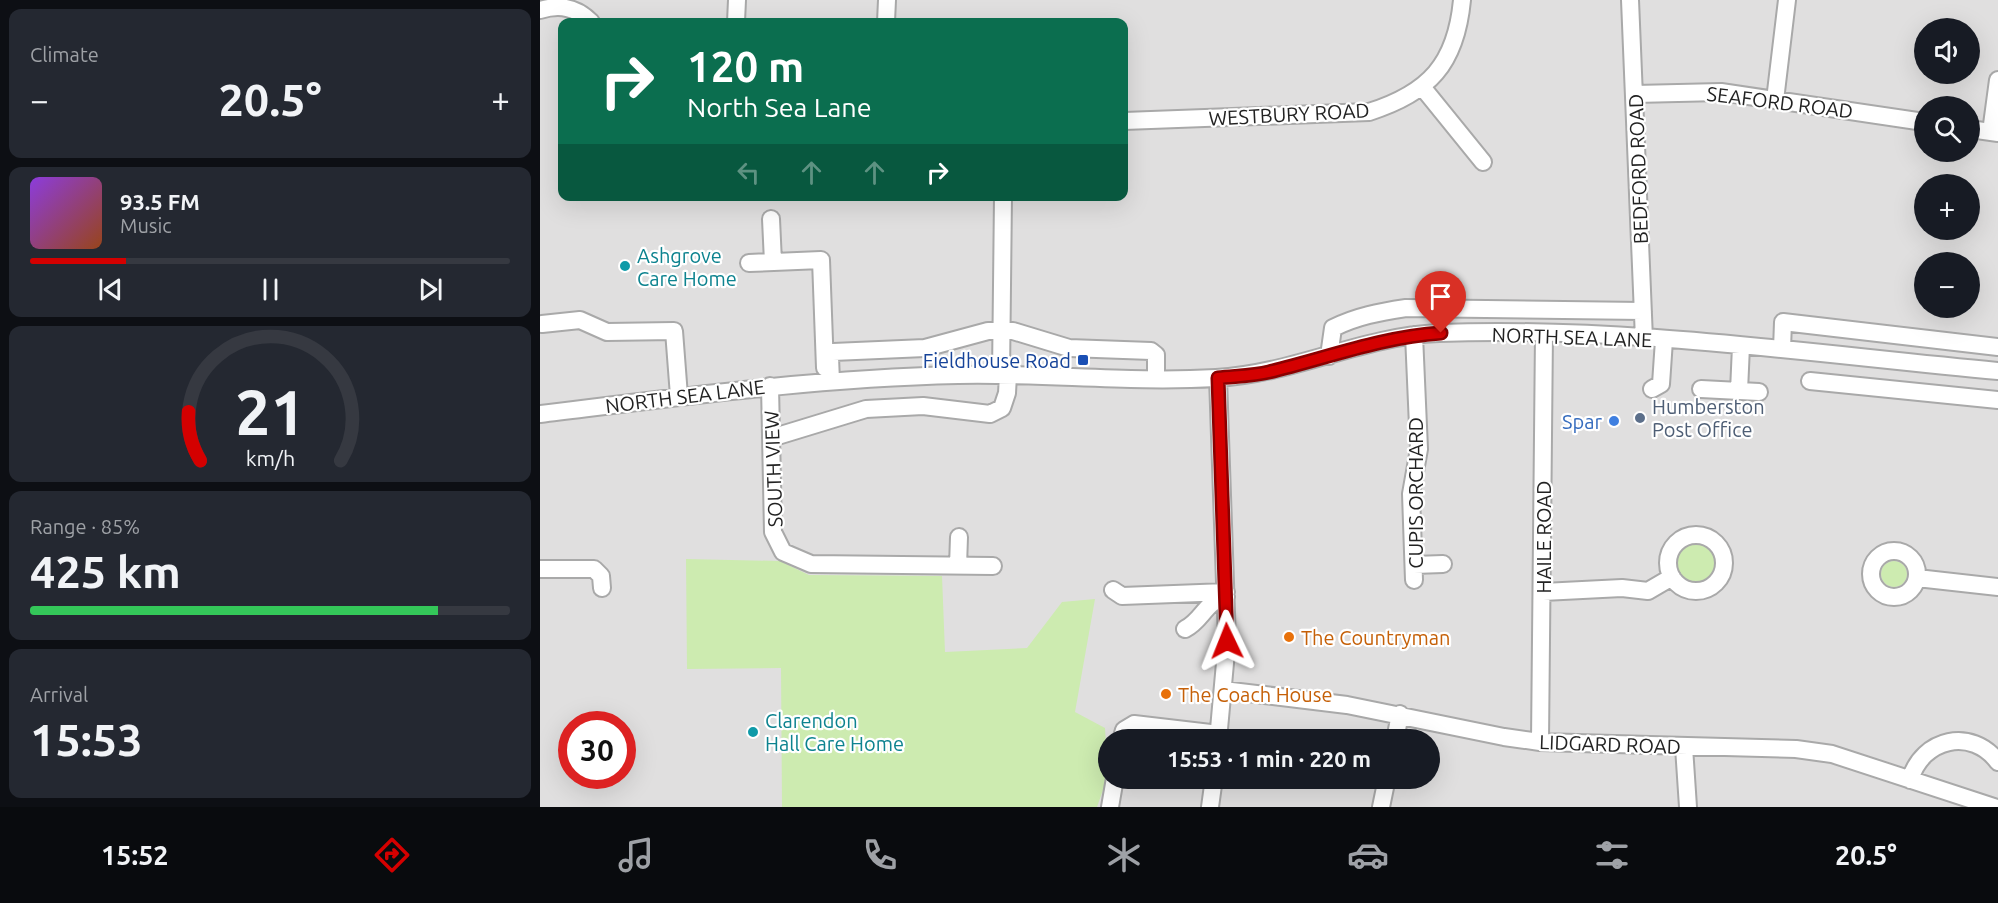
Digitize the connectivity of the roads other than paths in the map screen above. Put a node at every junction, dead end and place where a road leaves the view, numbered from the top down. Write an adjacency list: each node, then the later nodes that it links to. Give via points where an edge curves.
1 (737, 0): 8 (street)
2 (887, 0): 9 (street)
3 (1462, 0): 11 (street, WESTBURY ROAD, via 1459,30 1443,63)
4 (1630, 0): 12 (street, BEDFORD ROAD)
5 (1787, 0): 13 (street)
6 (540, 10): 7 (street, via 572,8)
7 (586, 18)
8 (736, 18)
9 (886, 18)
10 (1998, 81): 17 (street)
11 (1423, 88): 14 (street, WESTBURY ROAD, via 1396,104 1369,112); 18 (street)
12 (1635, 94): 13 (street, SEAFORD ROAD, via 1721,92); 23 (street, BEDFORD ROAD)
13 (1775, 100): 15 (street, SEAFORD ROAD)
14 (1128, 121)
15 (1914, 121)
16 (1980, 130): 17 (street)
17 (1995, 132)
18 (1483, 162)
19 (1003, 201): 25 (street)
20 (771, 219): 21 (street)
21 (773, 262): 22 (street); 38 (street, via 820,260)
22 (749, 263)
23 (1643, 311): 28 (street, BEDFORD ROAD); 33 (street, NORTH SEA LANE, via 1396,310 1353,318 1333,328)
24 (542, 324): 45 (street, via 580,320 607,332 674,331)
25 (1000, 331): 35 (street); 36 (street, via 1013,331 1069,348 1151,351 1156,355); 38 (street, via 925,348 833,352)
26 (1544, 333): 27 (street, NORTH SEA LANE); 28 (street, NORTH SEA LANE); 59 (street, HAILE ROAD)
27 (1414, 335): 33 (street, NORTH SEA LANE, via 1360,345); 50 (street, CUPIS ORCHARD, via 1419,449 1411,494 1414,572)
28 (1644, 339): 29 (street, NORTH SEA LANE)
29 (1664, 340): 30 (street, NORTH SEA LANE); 41 (street, via 1661,384)
30 (1741, 346): 32 (street, NORTH SEA LANE); 43 (street)
31 (1998, 347): 32 (street, via 1783,322)
32 (1782, 350): 34 (street, NORTH SEA LANE)
33 (1329, 356): 37 (street, NORTH SEA LANE, via 1267,373)
34 (1998, 371)
35 (1004, 375): 36 (street, NORTH SEA LANE); 38 (street, NORTH SEA LANE); 48 (street, via 1007,393 1002,408 990,414 923,406 866,409)
36 (1156, 378): 37 (street, NORTH SEA LANE)
37 (1218, 378): 60 (street)
38 (828, 381): 40 (street, NORTH SEA LANE)
39 (1810, 381): 46 (street)
40 (771, 386): 45 (street, NORTH SEA LANE); 48 (street, SOUTH VIEW)
41 (1652, 389)
42 (1701, 389): 43 (street)
43 (1739, 391): 44 (street)
44 (1759, 392)
45 (679, 396): 47 (street, NORTH SEA LANE)
46 (1998, 400)
47 (540, 414)
48 (771, 438): 51 (street, SOUTH VIEW, via 773,532 783,552 810,564)
49 (959, 537): 51 (street)
50 (1443, 564)
51 (958, 566): 52 (street, SOUTH VIEW)
52 (993, 567)
53 (540, 569): 57 (street, via 594,569 601,576)
54 (1672, 578): 59 (street, via 1648,591 1622,588)
55 (1917, 578): 56 (street)
56 (1998, 587)
57 (602, 588)
58 (1113, 590): 60 (street, via 1122,596)
59 (1543, 592): 68 (street, HAILE ROAD)
60 (1226, 595): 61 (street, via 1209,603 1196,624); 62 (street)
61 (1185, 629)
62 (1223, 690): 63 (street, LIDGARD ROAD); 66 (street)
63 (1400, 714): 67 (street); 68 (street, LIDGARD ROAD)
64 (1126, 729): 65 (street, via 1134,724)
65 (1166, 729)
66 (1219, 729)
67 (1397, 729)
68 (1540, 742): 69 (street, LIDGARD ROAD)
69 (1684, 747): 71 (street, LIDGARD ROAD, via 1796,749 1823,753); 78 (street)
70 (1998, 762): 71 (street, via 1973,743 1949,741 1919,759)
71 (1910, 780): 79 (street, LIDGARD ROAD)
72 (1112, 789): 75 (street)
73 (1212, 789): 76 (street)
74 (1385, 789): 77 (street)
75 (1110, 807)
76 (1210, 807)
77 (1381, 807)
78 (1688, 807)
79 (1994, 807)

